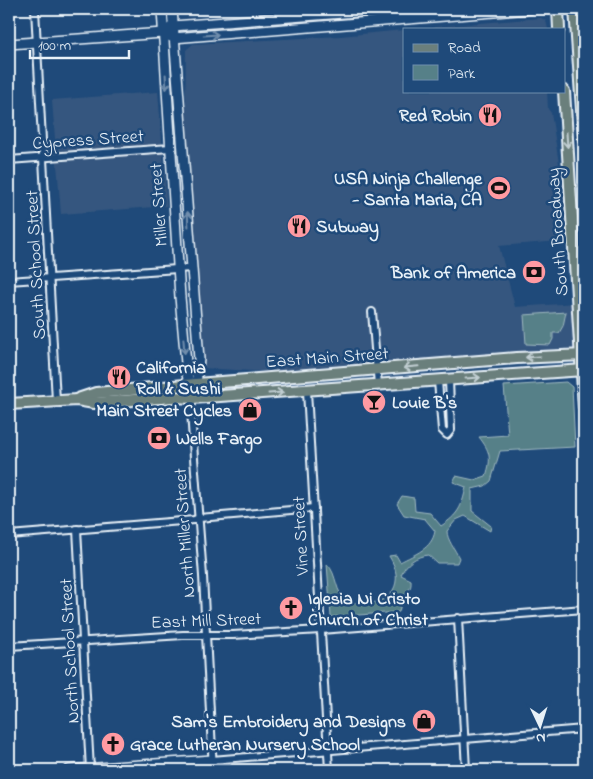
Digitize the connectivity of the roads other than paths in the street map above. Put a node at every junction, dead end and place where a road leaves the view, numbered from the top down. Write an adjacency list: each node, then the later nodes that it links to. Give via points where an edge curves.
1 (35, 9): 15 (street, South School Street)
2 (162, 9): 13 (street, Miller Street)
3 (172, 9): 10 (street, Miller Street)
4 (396, 9): 9 (street)
5 (530, 9): 8 (street)
6 (558, 9): 12 (main road)
7 (574, 9): 18 (main road)
8 (423, 14): 11 (street)
9 (294, 17): 10 (street); 11 (street)
10 (173, 26): 13 (street); 14 (street, Miller Street)
11 (295, 28): 14 (street, one-way to 11)
12 (559, 28)
13 (163, 33): 14 (street); 15 (street); 19 (street, Miller Street, one-way to 19)
14 (174, 38): 22 (street, Miller Street, one-way to 14)
15 (37, 42): 16 (street); 20 (street, South School Street)
16 (9, 44)
17 (564, 92): 27 (main road, South Broadway, one-way to 27)
18 (584, 139)
19 (170, 148): 20 (street, Cypress Street); 23 (street, Miller Street)
20 (44, 158): 21 (street, Cypress Street); 24 (street, South School Street)
21 (9, 160)
22 (190, 268): 23 (street); 32 (street, Miller Street, via 199,359)
23 (179, 269): 24 (street); 32 (street, Miller Street, one-way to 32)
24 (51, 278): 25 (street); 37 (street, South School Street)
25 (9, 281)
26 (372, 312): 28 (street)
27 (583, 355): 28 (main road, East Main Street, one-way to 28); 29 (main road, South Broadway)
28 (377, 370): 32 (main road, East Main Street); 33 (street)
29 (583, 371): 30 (main road, East Main Street, one-way to 29); 39 (main road, South Broadway)
30 (449, 380): 31 (main road, East Main Street); 31 (street, via 451,430 447,435 442,430)
31 (438, 381): 33 (main road, East Main Street)
32 (192, 384): 35 (street, Miller Street); 36 (main road, East Main Street, via 96,393)
33 (378, 385): 34 (main road, East Main Street)
34 (306, 391): 35 (main road, East Main Street, one-way to 34); 40 (street, Vine Street)
35 (192, 398): 36 (main road, East Main Street, via 94,403); 41 (street, North Miller Street)
36 (77, 400): 37 (main road, East Main Street)
37 (56, 401): 38 (main road, East Main Street)
38 (9, 404)
39 (584, 406)
40 (314, 508): 41 (street); 46 (street, Vine Street)
41 (199, 518): 42 (street); 47 (street, North Miller Street)
42 (77, 529): 43 (street); 48 (street, North School Street)
43 (9, 535)
44 (584, 608): 45 (street, East Mill Street)
45 (458, 618): 46 (street, East Mill Street); 51 (street)
46 (321, 630): 47 (street, East Mill Street); 52 (street, Vine Street)
47 (206, 635): 48 (street, East Mill Street); 53 (street, North Miller Street)
48 (84, 640): 49 (street, East Mill Street); 54 (street, North School Street)
49 (9, 646)
50 (584, 729): 51 (street)
51 (464, 739): 52 (street); 58 (street)
52 (328, 750): 53 (street); 57 (street, Vine Street)
53 (212, 760): 54 (street); 56 (street, North Miller Street)
54 (90, 769): 55 (street)
55 (69, 770)
56 (213, 770)
57 (329, 770)
58 (466, 770)

